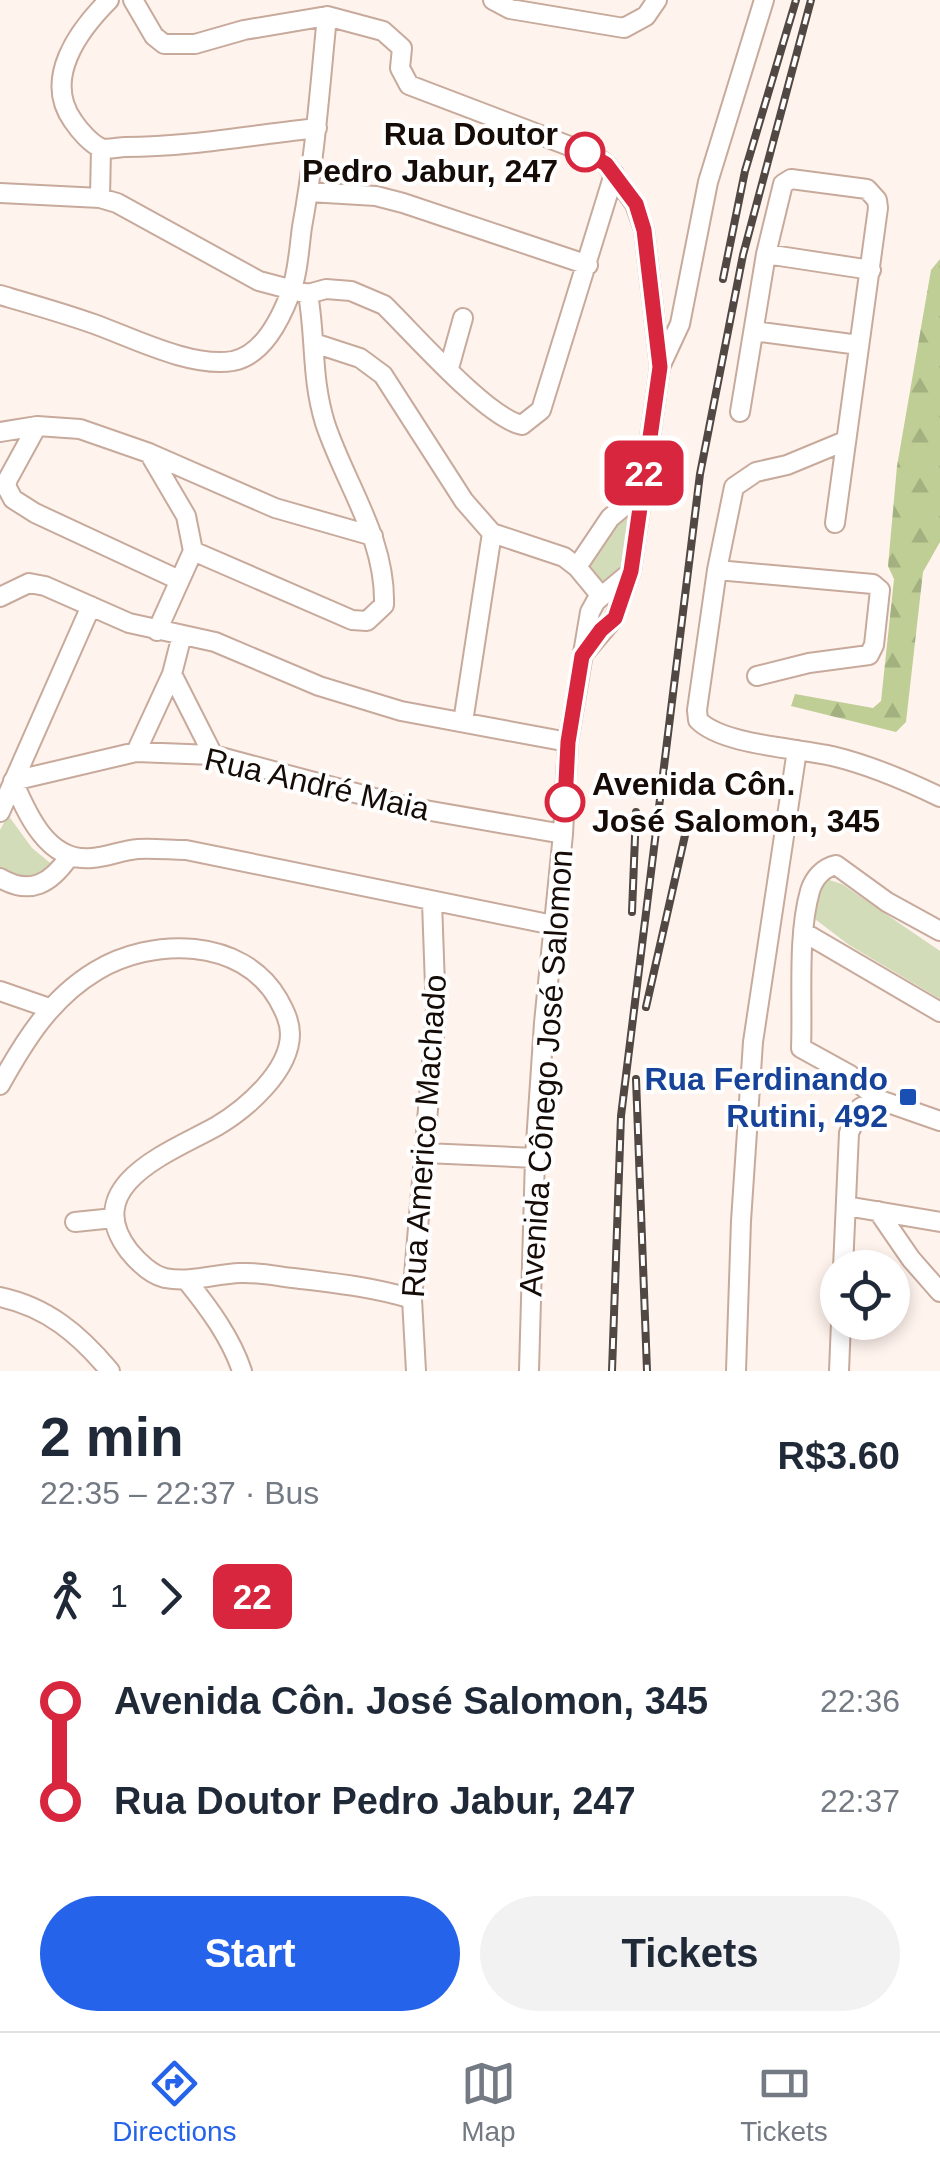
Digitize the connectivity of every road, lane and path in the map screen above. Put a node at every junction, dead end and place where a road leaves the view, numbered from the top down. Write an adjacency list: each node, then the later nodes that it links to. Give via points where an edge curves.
1 (109, 0): 8 (street, via 69,54 61,96 66,112)
2 (132, 0): 6 (street, via 154,36 177,46)
3 (657, 0): 5 (street, via 646,16 624,28)
4 (764, 0): 22 (street, via 708,182 680,324)
5 (506, 3)
6 (327, 16): 7 (street); 9 (street, via 383,31 402,48 400,68 409,85 593,155)
7 (317, 128): 8 (street); 10 (street)
8 (101, 148): 12 (street)
9 (614, 174): 14 (street); 22 (street, via 636,204 644,230)
10 (308, 192): 14 (street, via 403,202); 16 (street)
11 (0, 193): 12 (street)
12 (100, 198): 16 (street, via 259,281)
13 (766, 254): 15 (street); 15 (street, via 786,181 860,188 872,192 878,208); 19 (street)
14 (588, 265): 23 (street, via 532,420 522,426 508,422)
15 (871, 270): 21 (street)
16 (300, 292): 17 (street, via 249,355 214,362); 20 (street); 23 (street, via 351,291 384,305)
17 (0, 294)
18 (462, 318): 23 (street)
19 (754, 331): 21 (street); 24 (street)
20 (314, 343): 31 (street, via 360,358 384,375 464,501); 32 (street, via 314,381 326,426)
21 (859, 345): 27 (street)
22 (660, 367): 29 (street)
23 (449, 368)
24 (740, 412)
25 (37, 426): 26 (street); 28 (street, via 80,429); 36 (street, via 8,479 13,499)
26 (0, 432)
27 (846, 441): 30 (street); 35 (street, via 756,472 734,487)
28 (149, 453): 32 (street, via 275,508); 33 (street, via 186,516)
29 (641, 492): 34 (street, via 610,518); 38 (street, Avenida Cônego José Salomon, via 631,571)
30 (834, 522)
31 (492, 533): 34 (street, via 539,546); 44 (street)
32 (373, 536): 33 (street, via 384,605 367,621)
33 (192, 551): 36 (street)
34 (577, 567): 38 (street)
35 (717, 570): 43 (street, via 874,584 880,590 869,654); 46 (street, via 698,720 716,733)
36 (179, 580): 40 (street)
37 (0, 597): 39 (street, via 29,583)
38 (608, 599): 45 (street, Avenida Cônego José Salomon, via 615,618 595,624 582,656)
39 (91, 606): 40 (street); 49 (street)
40 (158, 631): 41 (street)
41 (182, 635): 42 (street); 44 (street, via 319,686)
42 (172, 674): 47 (street); 48 (street)
43 (757, 676)
44 (463, 722): 45 (street)
45 (568, 742): 52 (street, Avenida Cônego José Salomon)
46 (797, 750): 50 (street, via 895,774); 82 (street, via 753,1042)
47 (136, 752): 48 (street, Rua André Maia); 49 (street, Rua André Maia)
48 (213, 755): 52 (street, Rua André Maia, via 408,807)
49 (12, 780): 51 (street); 53 (street, via 38,829)
50 (940, 797)
51 (0, 812)
52 (563, 834): 56 (street, Avenida Cônego José Salomon)
53 (69, 856): 54 (street, via 36,887); 55 (street, via 186,850)
54 (0, 878)
55 (432, 902): 56 (street); 65 (street, Rua Americo Machado, via 436,1014)
56 (553, 925): 66 (street, Avenida Cônego José Salomon)
57 (940, 931): 58 (street, via 836,865 810,890)
58 (805, 933): 61 (street); 63 (street, via 802,1048)
59 (0, 991): 60 (street)
60 (49, 1008): 62 (street); 69 (street, via 95,971 131,954 173,947 218,953 253,968 287,1014 290,1036 271,1078 220,1124 137,1172 122,1188)
61 (940, 1012)
62 (0, 1084)
63 (877, 1099): 64 (street); 67 (street, via 860,1108 849,1133)
64 (940, 1121)
65 (425, 1154): 66 (street); 76 (street, Rua Americo Machado)
66 (535, 1158): 81 (street, Avenida Cônego José Salomon)
67 (846, 1206): 68 (street); 72 (street)
68 (878, 1211): 71 (street); 74 (street)
69 (114, 1218): 70 (street); 73 (street, via 130,1252 146,1267 160,1277)
70 (75, 1222)
71 (940, 1222)
72 (845, 1250)
73 (188, 1280): 76 (street, via 244,1273 356,1285); 79 (street)
74 (940, 1292)
75 (0, 1297): 78 (street, via 56,1318)
76 (412, 1299): 80 (street, Rua Americo Machado)
77 (840, 1340): 83 (street)
78 (110, 1371)
79 (242, 1371)
80 (416, 1371)
81 (529, 1371)
82 (736, 1371)
83 (838, 1371)

